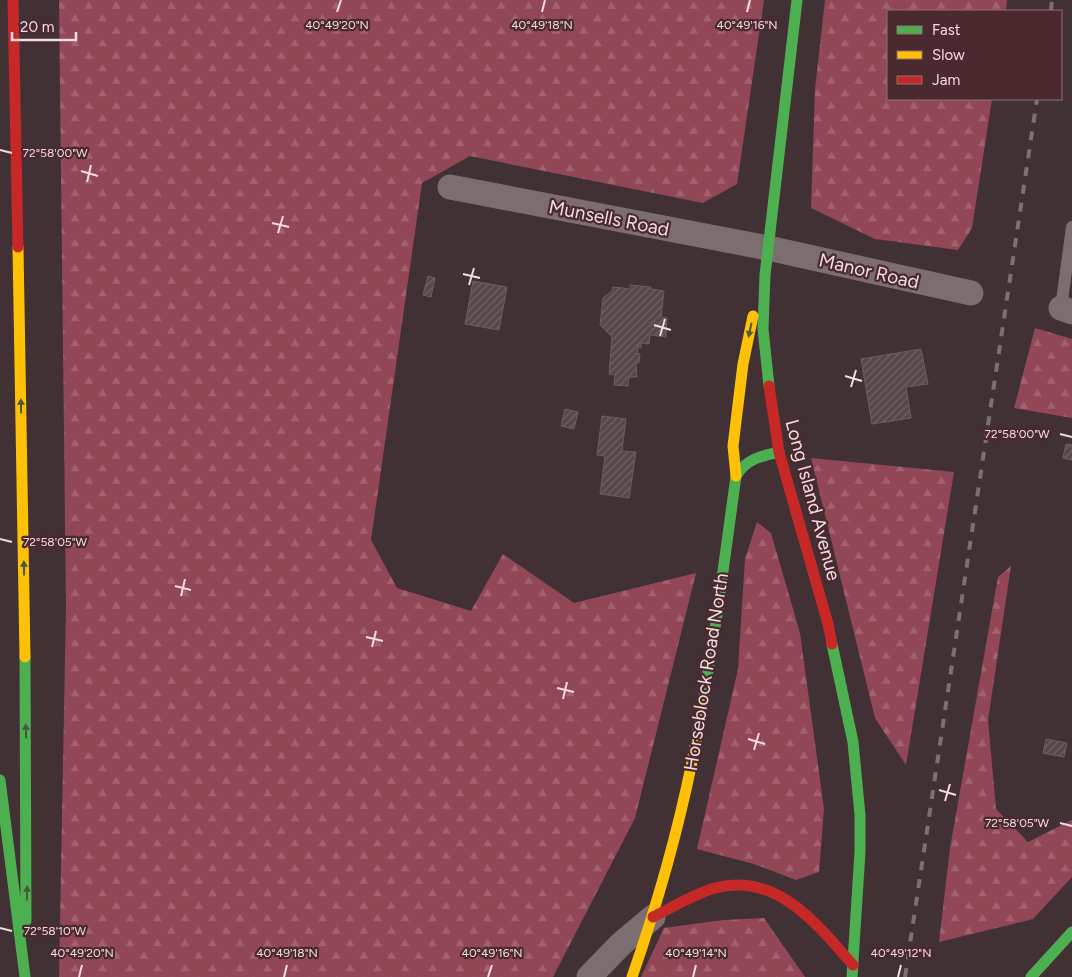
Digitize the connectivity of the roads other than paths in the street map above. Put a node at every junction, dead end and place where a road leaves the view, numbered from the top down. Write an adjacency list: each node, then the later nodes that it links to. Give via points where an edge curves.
1 (13, 0): 14 (main road, one-way to 1, via 25,628)
2 (797, 0): 5 (main road, Long Island Avenue)
3 (450, 187): 5 (street, Munsells Road)
4 (1072, 227): 7 (lane)
5 (768, 248): 6 (street, Manor Road); 8 (main road, Long Island Avenue, via 764,329 768,389); 9 (main road, Horseblock Road North, one-way to 9, via 743,364 733,446)
6 (970, 294)
7 (1067, 299)
8 (779, 452): 9 (main road, via 751,459); 13 (main road, Long Island Avenue, via 828,624 853,742 860,843)
9 (736, 476): 11 (main road, Horseblock Road North, via 695,752)
10 (0, 780): 14 (main road)
11 (654, 917): 13 (main road, via 716,888 738,885 765,889 792,902); 15 (street, via 621,944); 16 (main road, Horseblock Road North)
12 (1072, 932): 18 (main road)
13 (853, 965): 17 (main road, Long Island Avenue)
14 (25, 977)
15 (589, 977)
16 (632, 977)
17 (852, 977)
18 (1030, 977)

